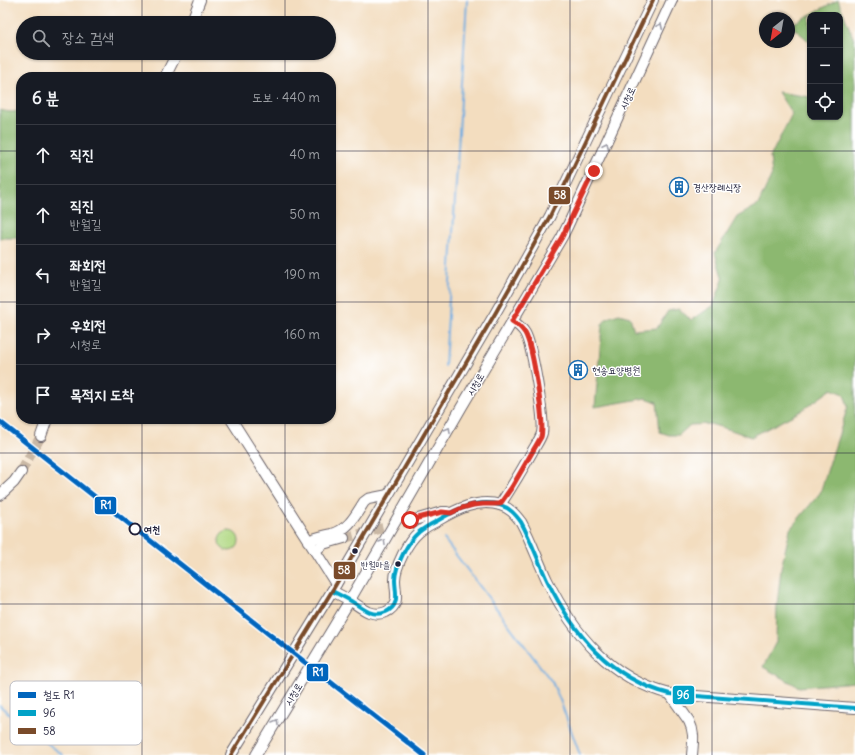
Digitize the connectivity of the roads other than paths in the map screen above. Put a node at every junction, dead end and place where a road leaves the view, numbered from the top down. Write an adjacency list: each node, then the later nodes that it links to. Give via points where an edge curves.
1 (200, 0): 4 (street)
2 (652, 0): 14 (street, 시청로, via 550,216 500,305 445,392)
3 (672, 0): 7 (street, 시청로, one-way to 3, via 568,225)
4 (194, 16)
5 (174, 60): 6 (street)
6 (168, 72)
7 (512, 321): 12 (street, via 523,330 528,340 542,430 541,437); 23 (street, 시청로, one-way to 7)
8 (45, 424): 10 (street)
9 (234, 424): 20 (street)
10 (41, 436)
11 (21, 472): 13 (street)
12 (512, 487): 15 (street); 17 (street, via 509,500)
13 (0, 495)
14 (388, 495): 20 (street, via 368,499 350,523 340,531); 22 (street, 시청로)
15 (500, 504): 16 (street, via 473,505); 17 (street)
16 (451, 513): 18 (street, via 442,512); 23 (street, via 424,528 408,545 398,564 395,580 396,599 390,610 382,613 369,612)
17 (515, 514): 24 (street, via 525,528 557,598 580,634 603,659 624,674 647,687)
18 (410, 520)
19 (344, 538): 21 (street, via 323,544)
20 (308, 541): 21 (street)
21 (315, 551): 22 (street)
22 (334, 587): 23 (street); 26 (street, 시청로)
23 (350, 600): 27 (street, 시청로, one-way to 23)
24 (670, 694): 25 (street); 28 (street, via 691,725 694,736)
25 (855, 708)
26 (231, 755)
27 (256, 755)
28 (692, 755)

